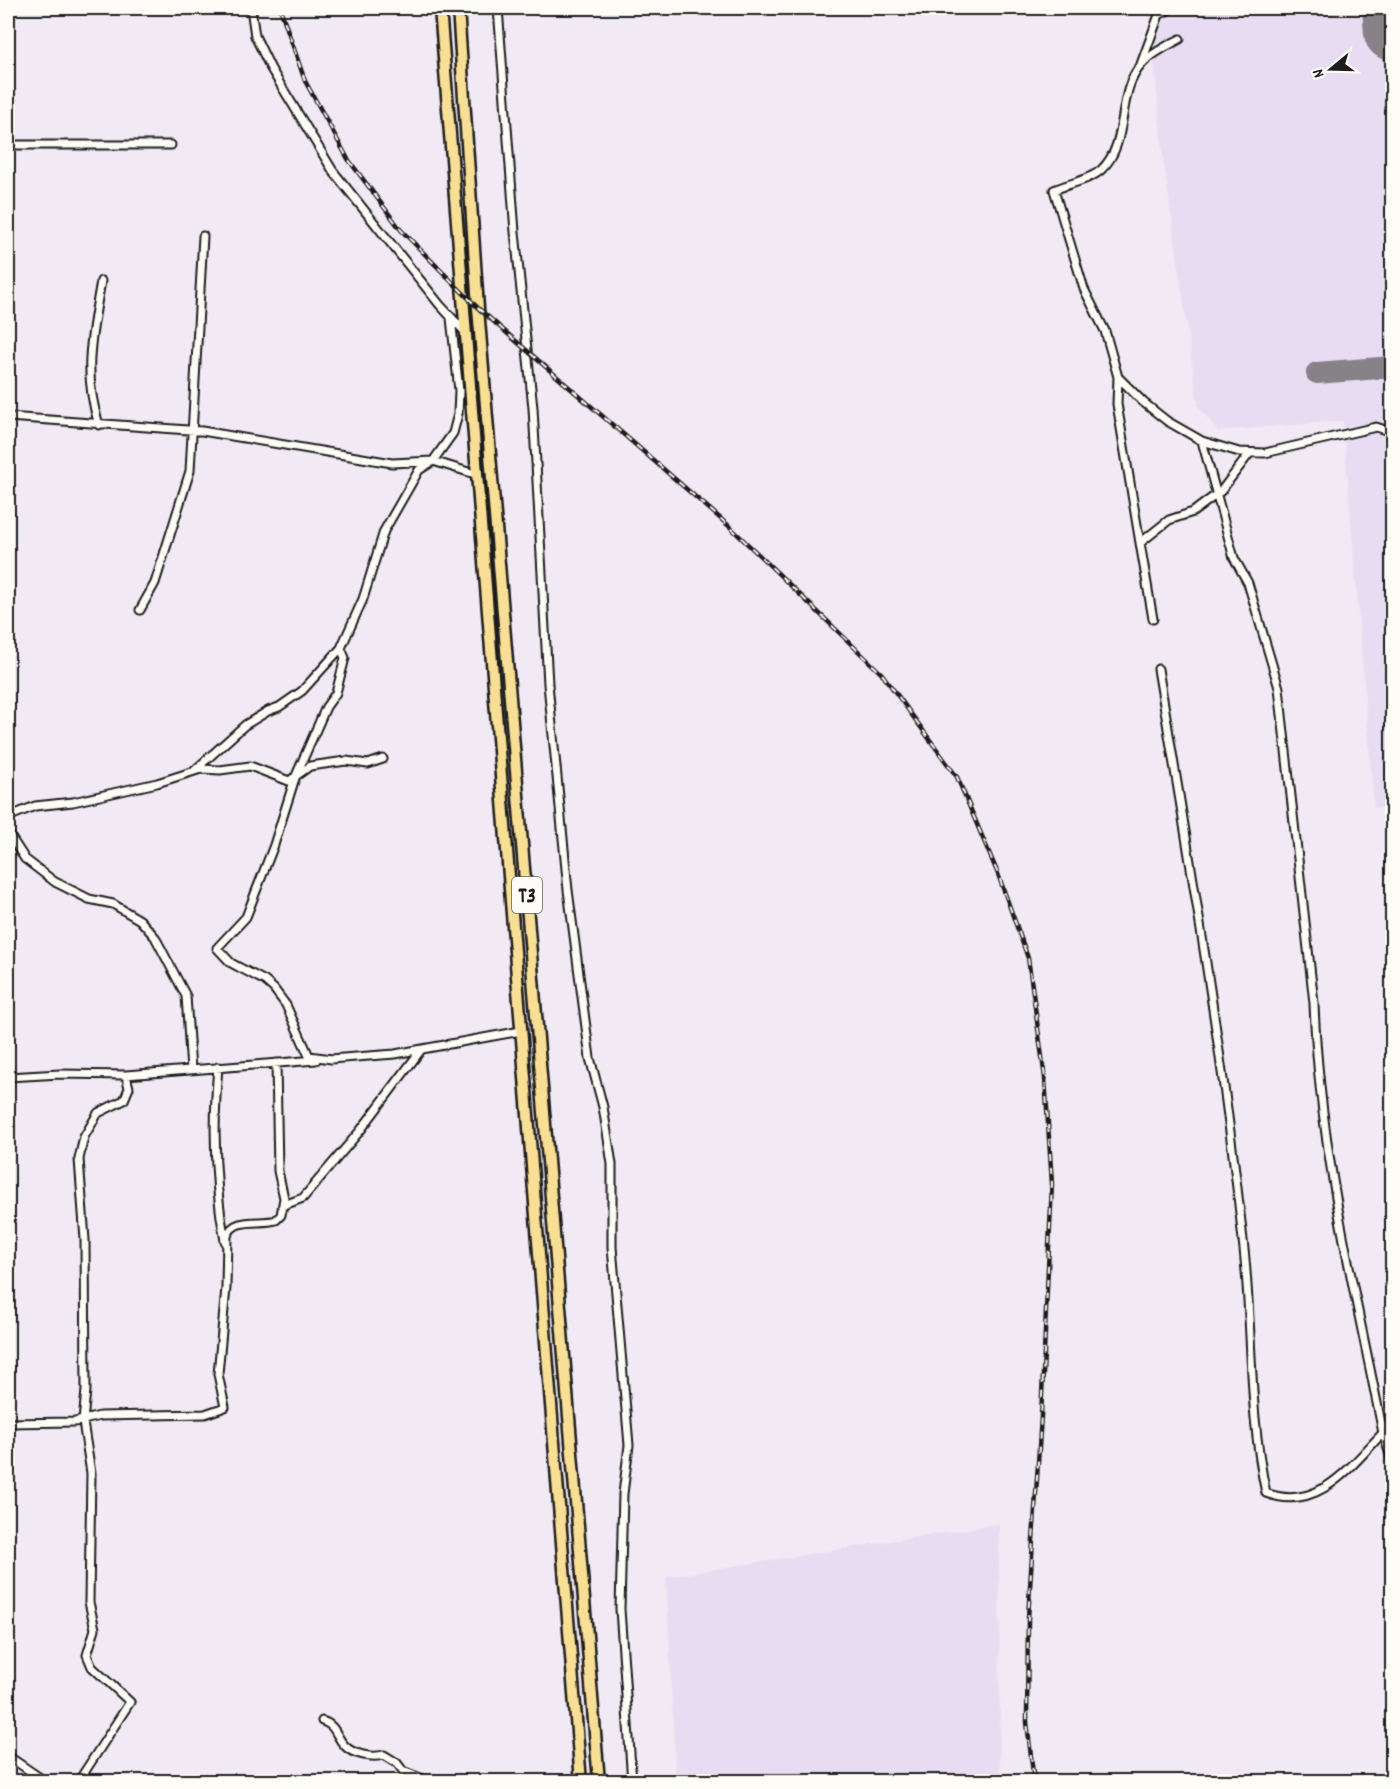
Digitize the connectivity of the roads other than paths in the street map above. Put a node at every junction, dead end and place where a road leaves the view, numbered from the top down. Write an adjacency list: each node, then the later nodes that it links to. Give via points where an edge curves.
1 (251, 8): 12 (street, via 255,36 271,69 333,171)
2 (440, 8): 13 (highway, T3)
3 (458, 8): 55 (highway, T3, via 478,308)
4 (498, 8): 56 (street, via 532,408 548,684 568,890 590,1058 612,1164 612,1247 629,1445 623,1494 620,1609)
5 (1172, 8): 7 (street, via 1159,15)
6 (1180, 39): 7 (street)
7 (1141, 64): 14 (street, via 1129,85 1113,155 1099,172 1054,190 1084,289 1105,331)
8 (8, 145): 9 (street)
9 (171, 145)
10 (202, 236): 17 (street)
11 (101, 281): 16 (street, via 88,356 92,403)
12 (452, 318): 13 (street); 21 (street, via 459,414 453,433)
13 (465, 332): 22 (highway, T3)
14 (1118, 377): 19 (street, via 1167,422); 24 (street, via 1117,404)
15 (8, 417): 16 (street)
16 (99, 425): 17 (street)
17 (194, 430): 21 (street, via 392,463); 25 (street, via 190,471 155,583)
18 (1391, 431): 20 (street, via 1376,427 1265,453)
19 (1202, 441): 20 (street); 23 (street)
20 (1250, 453): 23 (street)
21 (433, 460): 22 (street); 27 (street, via 418,470 384,531 363,598)
22 (475, 474): 34 (highway, T3)
23 (1218, 494): 24 (street, via 1193,512 1169,520); 47 (street, via 1234,558 1248,583 1279,688 1335,1196)
24 (1140, 543): 26 (street)
25 (140, 610)
26 (1153, 619)
27 (341, 648): 30 (street, via 302,691 245,725); 31 (street, via 345,657 336,693)
28 (1158, 669): 47 (street, via 1212,991 1244,1242 1259,1464 1266,1493 1294,1497 1313,1494 1347,1472)
29 (383, 759): 31 (street, via 368,764 346,761 310,766)
30 (195, 770): 31 (street, via 250,766 289,781); 32 (street, via 74,802 35,806)
31 (295, 778): 36 (street, via 246,917 217,948 231,963 274,989 286,1005 309,1056)
32 (8, 817)
33 (8, 833): 39 (street, via 25,859 55,882 89,899 113,904 140,920 155,938 186,996)
34 (521, 1031): 35 (street); 54 (highway, T3)
35 (422, 1050): 36 (street); 42 (street, via 303,1198)
36 (332, 1059): 37 (street)
37 (276, 1063): 38 (street); 42 (street, via 278,1171)
38 (218, 1067): 39 (street); 43 (street, via 218,1207)
39 (191, 1070): 40 (street)
40 (126, 1075): 41 (street); 44 (street, via 129,1088 124,1100 98,1113 84,1137 79,1159 85,1240)
41 (8, 1077)
42 (284, 1205): 43 (street, via 276,1220 233,1226)
43 (226, 1249): 44 (street, via 218,1374 225,1407 205,1414 100,1416)
44 (83, 1420): 45 (street); 52 (street, via 91,1473 89,1602 95,1629 87,1655 92,1667 130,1702)
45 (8, 1423)
46 (1392, 1424): 47 (street)
47 (1383, 1432): 48 (street)
48 (1392, 1461)
49 (322, 1721): 53 (street, via 335,1728 345,1746 371,1758 384,1755 397,1762 403,1772)
50 (8, 1756): 51 (street)
51 (46, 1782)
52 (78, 1782)
53 (430, 1782)
54 (581, 1782)
55 (599, 1782)
56 (632, 1782)

